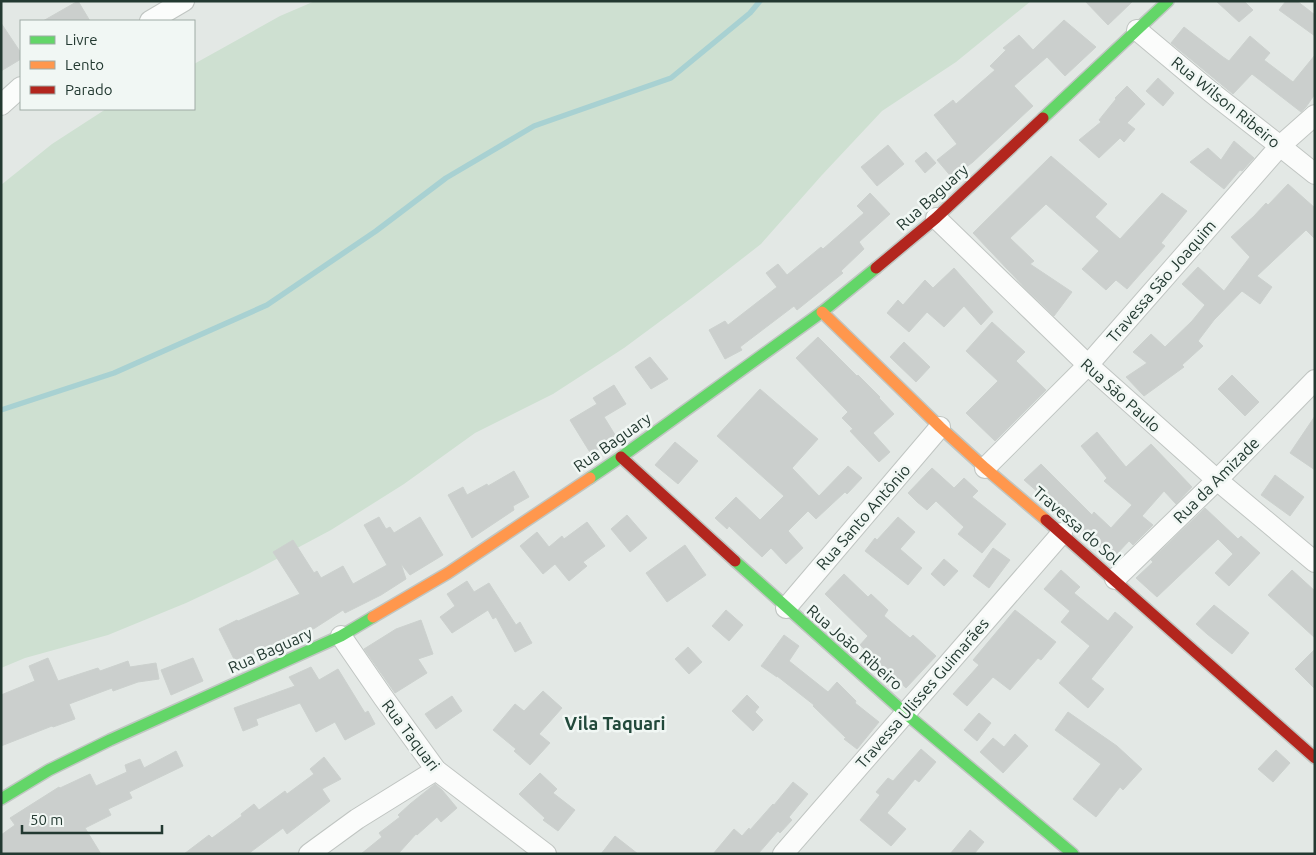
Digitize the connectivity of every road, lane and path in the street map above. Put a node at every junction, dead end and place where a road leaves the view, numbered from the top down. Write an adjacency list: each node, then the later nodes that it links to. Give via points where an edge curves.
1 (184, 1): 3 (street)
2 (1168, 1): 4 (street, Rua Baguary)
3 (152, 20)
4 (1138, 30): 8 (street, Rua Wilson Ribeiro); 10 (street, Rua Baguary)
5 (20, 88): 6 (street)
6 (1, 105)
7 (1315, 115): 8 (street, Travessa São Joaquim)
8 (1280, 146): 9 (street, Rua Wilson Ribeiro); 12 (street, Travessa São Joaquim)
9 (1315, 174)
10 (936, 218): 11 (street, Rua Baguary); 12 (street, Rua São Paulo)
11 (822, 312): 14 (street, Travessa do Sol); 15 (street, Rua Baguary)
12 (1088, 365): 16 (street, Travessa São Joaquim); 17 (street, Rua São Paulo)
13 (1315, 380): 17 (street, Rua da Amizade)
14 (940, 427): 16 (street, Travessa do Sol); 21 (street, Rua Santo Antônio)
15 (621, 457): 21 (street, Rua João Ribeiro); 22 (street, Rua Baguary, via 448,573)
16 (985, 468): 18 (street, Travessa do Sol)
17 (1217, 480): 19 (street, Rua São Paulo); 20 (street, Rua da Amizade)
18 (1062, 533): 20 (street, Travessa do Sol); 23 (street, Travessa Ulisses Guimarães)
19 (1315, 562)
20 (1115, 579): 24 (street, Travessa do Sol)
21 (786, 608): 23 (street, Rua João Ribeiro)
22 (341, 636): 25 (street, Rua Taquari); 26 (street, Rua Baguary, via 110,740 49,770)
23 (905, 713): 29 (street, Travessa Ulisses Guimarães); 30 (street, Rua João Ribeiro)
24 (1315, 758)
25 (436, 770): 27 (street, via 357,819); 28 (street, Rua Taquari)
26 (1, 799)
27 (309, 854)
28 (546, 854)
29 (783, 854)
30 (1073, 854)

